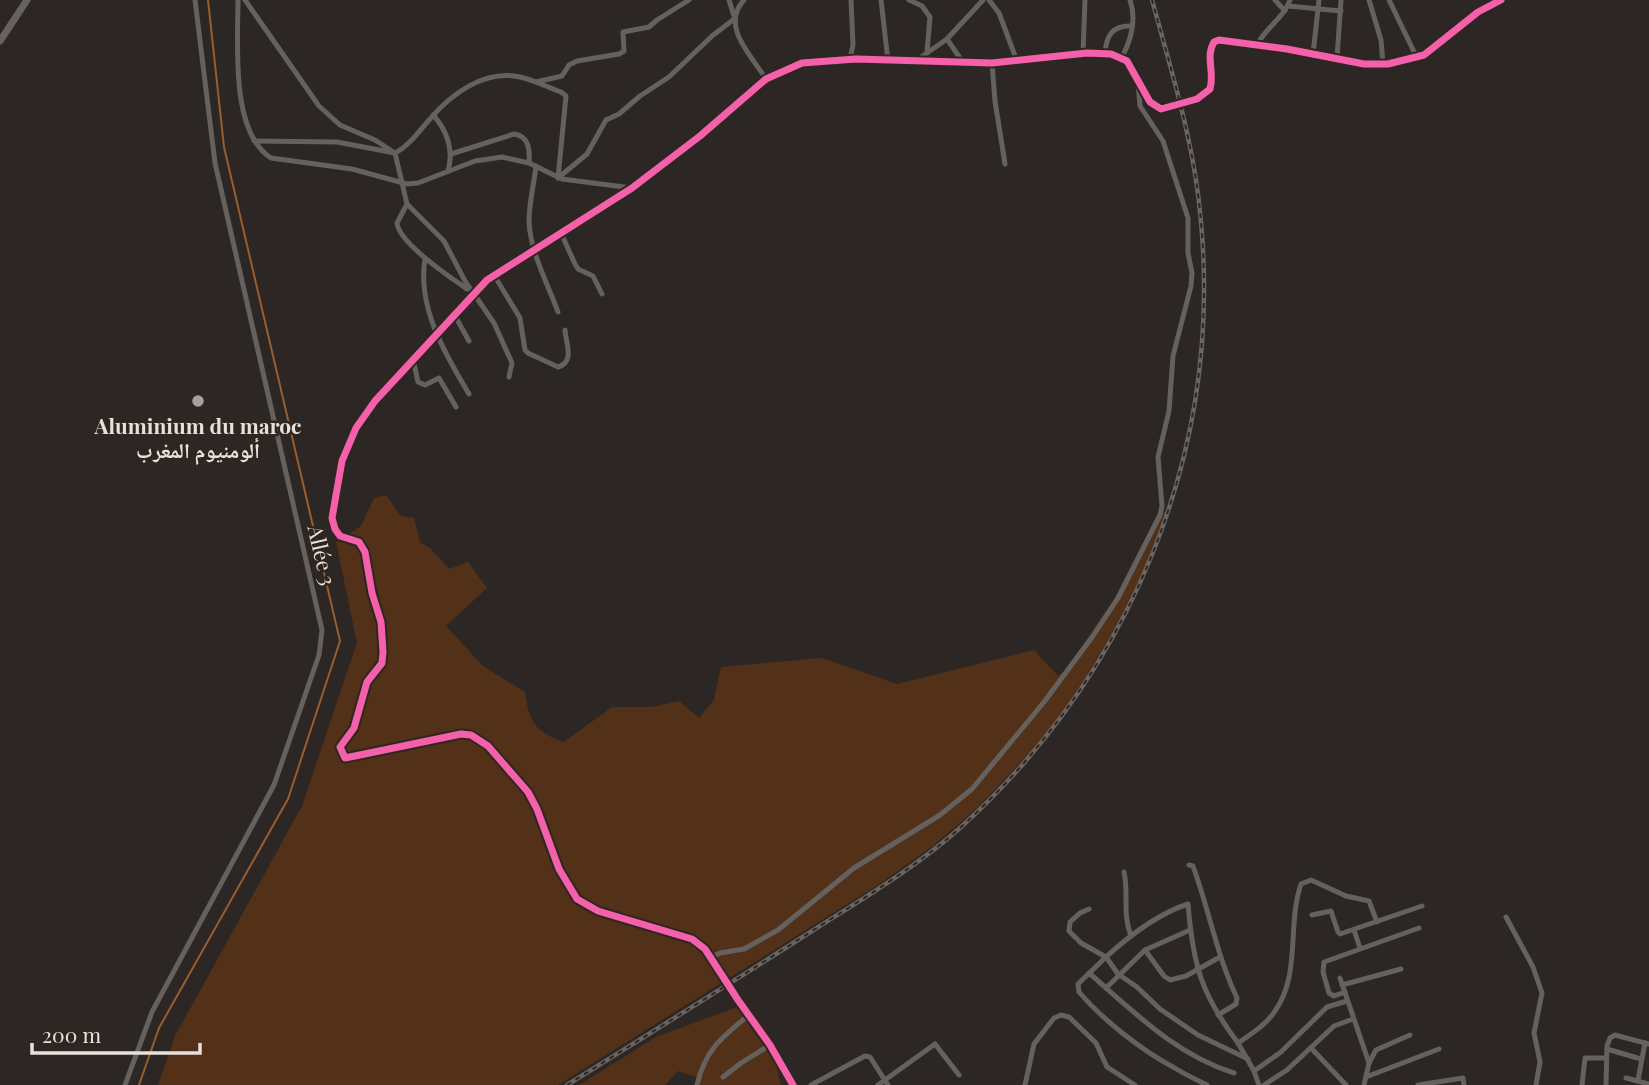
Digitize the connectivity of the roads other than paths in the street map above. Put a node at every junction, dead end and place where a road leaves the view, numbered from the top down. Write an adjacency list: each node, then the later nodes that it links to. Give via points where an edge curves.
1 (27, 0): 27 (street)
2 (195, 0): 121 (street, Allée 3, via 215,163 323,630 319,655 274,785 152,1013)
3 (238, 0): 47 (street, via 241,93)
4 (244, 0): 48 (street, via 319,106 340,125)
5 (689, 0): 44 (street, via 649,27 623,32 624,51 619,54 577,61 562,76)
6 (729, 0): 24 (street)
7 (744, 0): 24 (street)
8 (851, 0): 36 (street)
9 (881, 0): 38 (street)
10 (909, 0): 29 (street, via 922,6 930,17)
11 (984, 0): 26 (street)
12 (989, 0): 39 (street, via 999,13)
13 (1085, 0): 30 (street)
14 (1130, 0): 25 (street)
15 (1275, 0): 21 (street)
16 (1319, 0): 22 (street)
17 (1341, 0): 23 (street)
18 (1369, 0): 42 (street)
19 (1389, 0): 35 (street)
20 (1501, 0): 35 (street)
21 (1288, 6): 22 (street); 28 (street)
22 (1318, 10): 23 (street); 32 (street)
23 (1341, 11): 34 (street)
24 (734, 18): 43 (street, via 738,37); 54 (street, via 669,76 606,120 587,153)
25 (1132, 26): 31 (street, via 1113,30); 33 (street)
26 (947, 39): 29 (street); 40 (street)
27 (0, 41)
28 (1257, 45): 32 (street); 45 (street, via 1214,42 1209,53 1210,89 1191,101 1161,109)
29 (928, 53): 37 (street)
30 (1083, 54): 31 (street); 39 (street)
31 (1105, 54): 33 (street)
32 (1313, 54): 34 (street)
33 (1122, 57): 45 (street)
34 (1337, 58): 42 (street)
35 (1417, 58): 42 (street)
36 (850, 59): 38 (street); 43 (street, via 802,63)
37 (917, 60): 38 (street); 40 (street)
38 (888, 61)
39 (1017, 61): 41 (street)
40 (964, 64): 41 (street)
41 (992, 64): 51 (street)
42 (1383, 64)
43 (766, 79): 56 (street)
44 (534, 82): 46 (street, via 510,75 480,81); 54 (street, via 567,98)
45 (1138, 83): 86 (street, via 1140,106 1163,141 1188,218 1192,273 1173,356 1169,411 1158,457 1160,516 1093,636 971,789 940,815 854,868 778,930 744,949)
46 (433, 115): 48 (street); 49 (street, via 446,132)
47 (254, 141): 48 (street, via 337,142); 55 (street, via 276,160 352,169)
48 (395, 153): 55 (street)
49 (451, 153): 50 (street, via 514,134 527,142); 53 (street)
50 (530, 163): 52 (street); 53 (street, via 493,157)
51 (1005, 164)
52 (536, 166): 54 (street); 59 (street, via 529,221)
53 (448, 171): 55 (street, via 418,183)
54 (558, 178): 56 (street)
55 (401, 184): 57 (street)
56 (632, 188): 58 (street)
57 (407, 204): 60 (street, via 397,229); 62 (street, via 444,241)
58 (561, 233): 59 (street); 63 (street, via 578,269 593,276)
59 (535, 251): 61 (street); 64 (street)
60 (425, 258): 62 (street); 67 (street, via 424,291)
61 (494, 275): 62 (street); 66 (street, via 520,318 528,353 563,366 569,358)
62 (472, 293): 65 (street); 70 (street, via 505,345 512,363)
63 (602, 294)
64 (558, 312)
65 (454, 314): 67 (street); 68 (street)
66 (565, 330)
67 (437, 335): 69 (street); 71 (street)
68 (469, 341)
69 (413, 359): 72 (street, via 418,382 425,385 439,378); 86 (street, via 365,414 341,465 332,518 340,536 359,542 365,552 383,652 382,663 367,682 354,728 340,747 342,755 461,734 476,738 505,763 534,801 559,869 577,899 598,911 692,939)
70 (509, 377)
71 (469, 394)
72 (456, 407)
73 (1189, 865): 88 (street, via 1205,899)
74 (1124, 872): 83 (street, via 1124,905)
75 (1422, 906): 79 (street)
76 (1089, 909): 87 (street, via 1070,922 1069,931)
77 (1312, 915): 82 (street, via 1330,910 1338,933)
78 (1506, 917): 135 (street, via 1542,993 1534,1033 1540,1062)
79 (1377, 922): 82 (street); 102 (street, via 1368,901 1303,882 1286,991 1266,1023)
80 (1419, 928): 84 (street)
81 (1190, 930): 83 (street, via 1188,904); 85 (street); 90 (street)
82 (1354, 930): 84 (street)
83 (1131, 936): 87 (street)
84 (1360, 948): 96 (street, via 1323,963 1331,996)
85 (1145, 950): 90 (street, via 1170,980); 92 (street)
86 (711, 957): 99 (street)
87 (1106, 957): 91 (street); 92 (street)
88 (1220, 957): 90 (street); 98 (street, via 1237,998 1236,1004)
89 (1401, 969): 94 (street)
90 (1198, 971): 98 (street)
91 (1089, 972): 95 (street); 128 (street, via 1077,987 1086,1000 1151,1052)
92 (1118, 974): 95 (street); 109 (street, via 1181,1024)
93 (1340, 978): 94 (street)
94 (1342, 985): 96 (street)
95 (1106, 988): 113 (street, via 1183,1050)
96 (1345, 992): 97 (street)
97 (1347, 1001): 100 (street); 112 (street, via 1327,1007 1281,1052)
98 (1218, 1014): 102 (street)
99 (749, 1015): 104 (street); 122 (street, via 719,1039)
100 (1353, 1019): 105 (street, via 1334,1026); 111 (street)
101 (1410, 1035): 111 (street, via 1376,1050)
102 (1238, 1043): 109 (street)
103 (1647, 1044): 107 (street, via 1615,1035); 110 (street)
104 (770, 1045): 115 (street); 123 (street)
105 (1311, 1048): 130 (street); 131 (street)
106 (1439, 1049): 116 (street)
107 (1607, 1049): 108 (street); 110 (street)
108 (1606, 1058): 136 (street, via 1586,1058); 137 (street)
109 (1248, 1059): 112 (street)
110 (1641, 1059): 118 (street)
111 (1369, 1063): 116 (street)
112 (1254, 1071): 129 (street)
113 (1234, 1073)
114 (959, 1075): 119 (street, via 935,1044)
115 (723, 1077)
116 (1366, 1077): 132 (street)
117 (1626, 1078): 118 (street)
118 (1638, 1080): 120 (street)
119 (887, 1083): 124 (street, via 865,1056); 125 (street)
120 (1649, 1084)
121 (125, 1085)
122 (697, 1085)
123 (793, 1085)
124 (811, 1085)
125 (878, 1085)
126 (1025, 1085): 127 (street, via 1034,1044 1060,1016 1069,1017 1096,1043 1107,1067)
127 (1135, 1085)
128 (1207, 1085)
129 (1259, 1085)
130 (1265, 1085)
131 (1346, 1085)
132 (1363, 1085)
133 (1418, 1085): 134 (street, via 1463,1078)
134 (1464, 1085)
135 (1536, 1085)
136 (1582, 1085)
137 (1606, 1085)

